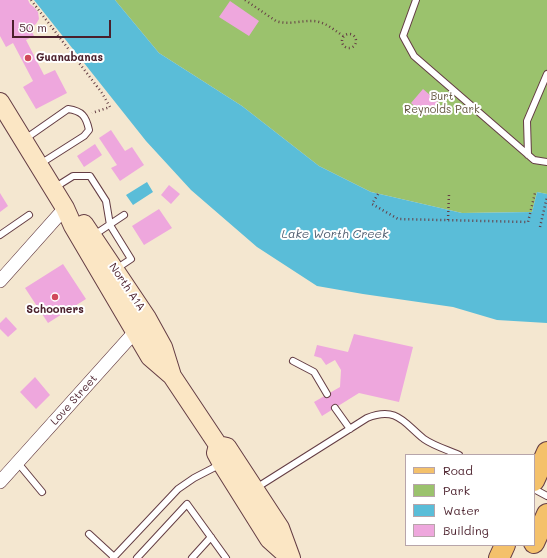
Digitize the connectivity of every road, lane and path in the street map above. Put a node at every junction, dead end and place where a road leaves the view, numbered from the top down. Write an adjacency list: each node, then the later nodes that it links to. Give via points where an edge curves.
1 (31, 0): 7 (path, via 110,107)
2 (245, 0): 4 (path, via 276,21 319,22)
3 (416, 0): 9 (lane, via 403,36 414,56)
4 (343, 36): 4 (path, via 342,42 345,46 350,48 355,45 353,35)
5 (547, 74): 9 (lane, via 527,121)
6 (0, 102): 8 (street, North A1A)
7 (84, 115): 8 (lane, via 77,110 68,109); 11 (lane, via 89,130 84,136)
8 (24, 140): 11 (street, North A1A)
9 (528, 155): 10 (lane, via 534,160)
10 (547, 162)
11 (39, 164): 12 (street, North A1A)
12 (54, 189): 17 (street, North A1A); 21 (lane, via 73,176 90,176 106,201)
13 (535, 193): 20 (path, via 528,222)
14 (378, 194): 20 (path, via 372,204 398,219)
15 (450, 194): 20 (path)
16 (547, 197): 22 (path)
17 (66, 208): 24 (street, North A1A, via 83,222); 26 (street); 28 (street, North A1A, via 73,226)
18 (29, 215): 23 (lane)
19 (124, 215): 21 (lane)
20 (448, 220)
21 (110, 225): 24 (lane); 25 (lane, via 131,259)
22 (540, 227)
23 (0, 235)
24 (93, 236): 25 (street, North A1A)
25 (115, 270): 27 (street, North A1A)
26 (0, 281)
27 (147, 318): 28 (street, Love Street); 30 (street, North A1A, via 163,347)
28 (135, 332): 30 (street, North A1A, via 150,357); 37 (street, Love Street)
29 (293, 361): 31 (lane, via 314,372)
30 (172, 376): 34 (street, North A1A)
31 (327, 394)
32 (336, 408): 33 (lane)
33 (350, 429): 36 (lane, via 367,418 378,414 390,414 404,421 426,440); 41 (lane)
34 (218, 445): 38 (street, North A1A, via 216,453); 41 (street, North A1A, via 227,447)
35 (547, 452): 39 (main road)
36 (457, 454)
37 (18, 462): 40 (street, Love Street); 43 (lane)
38 (222, 464): 51 (lane, via 178,489); 55 (street, North A1A, via 269,539)
39 (535, 479)
40 (0, 482)
41 (255, 489): 55 (street, North A1A, via 280,528)
42 (535, 490): 44 (lane)
43 (42, 492)
44 (547, 496)
45 (547, 514): 48 (main road)
46 (89, 534): 51 (lane)
47 (211, 537): 52 (lane, via 187,504); 53 (lane); 54 (lane)
48 (535, 540)
49 (505, 546): 56 (main road)
50 (532, 546): 57 (main road)
51 (114, 558)
52 (138, 558)
53 (192, 558)
54 (226, 558)
55 (291, 558)
56 (499, 558)
57 (527, 558)

